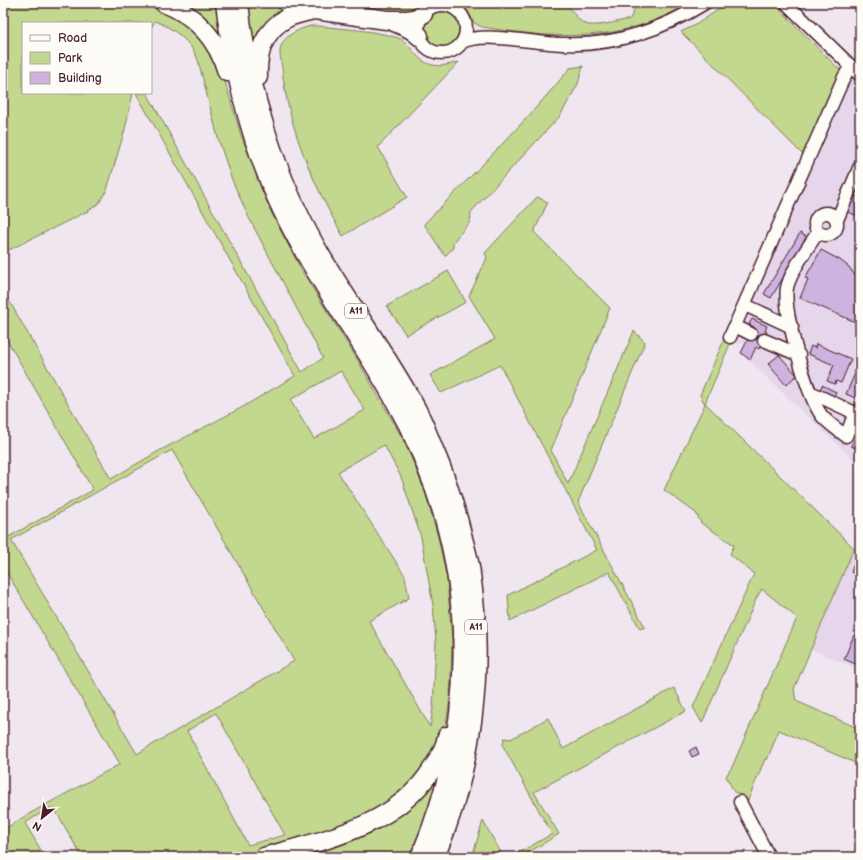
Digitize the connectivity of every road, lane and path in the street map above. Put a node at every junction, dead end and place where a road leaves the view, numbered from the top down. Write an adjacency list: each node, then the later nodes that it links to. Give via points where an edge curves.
1 (164, 3): 18 (highway, via 197,22 220,52 245,131)
2 (225, 3): 18 (highway, A11, via 235,68)
3 (239, 3): 17 (highway, A11, via 244,41)
4 (287, 3): 9 (highway)
5 (705, 3): 13 (street, via 667,23 610,40 564,44)
6 (786, 3): 15 (street)
7 (450, 5): 8 (street); 11 (street, via 463,18)
8 (428, 9): 10 (highway, via 414,19); 12 (street, via 419,21)
9 (315, 10): 10 (highway); 17 (highway, via 287,18 270,32 265,40 258,66)
10 (387, 20): 12 (highway, via 406,26)
11 (465, 25): 13 (street); 14 (street)
12 (419, 36): 14 (street, via 428,48 442,52 450,51)
13 (497, 38): 14 (street)
14 (462, 42)
15 (850, 67): 16 (street); 22 (street)
16 (860, 75)
17 (259, 109): 29 (highway, A11, via 299,214 319,252 403,385 418,412 444,473 471,573 477,652 475,697)
18 (261, 159): 28 (highway, A11, via 281,209 303,252 394,399 424,460 447,526 456,568)
19 (860, 166): 20 (street)
20 (837, 220): 21 (street, via 837,228 832,234 824,235); 21 (street, via 831,213 821,213 815,221)
21 (818, 232): 23 (street, via 787,287 786,299)
22 (744, 305): 23 (street); 24 (street, via 732,332)
23 (792, 327): 26 (street)
24 (751, 334)
25 (764, 340): 26 (street)
26 (799, 355): 27 (street)
27 (810, 392)
28 (463, 658): 31 (highway, via 456,678 447,740 436,763 419,787 387,813 358,828); 32 (highway, A11, via 460,707 453,754 440,804)
29 (468, 745): 33 (highway, A11, via 453,809); 34 (highway, via 471,764 451,838)
30 (740, 802): 35 (street)
31 (264, 857)
32 (420, 857)
33 (435, 857)
34 (449, 857)
35 (768, 857)

